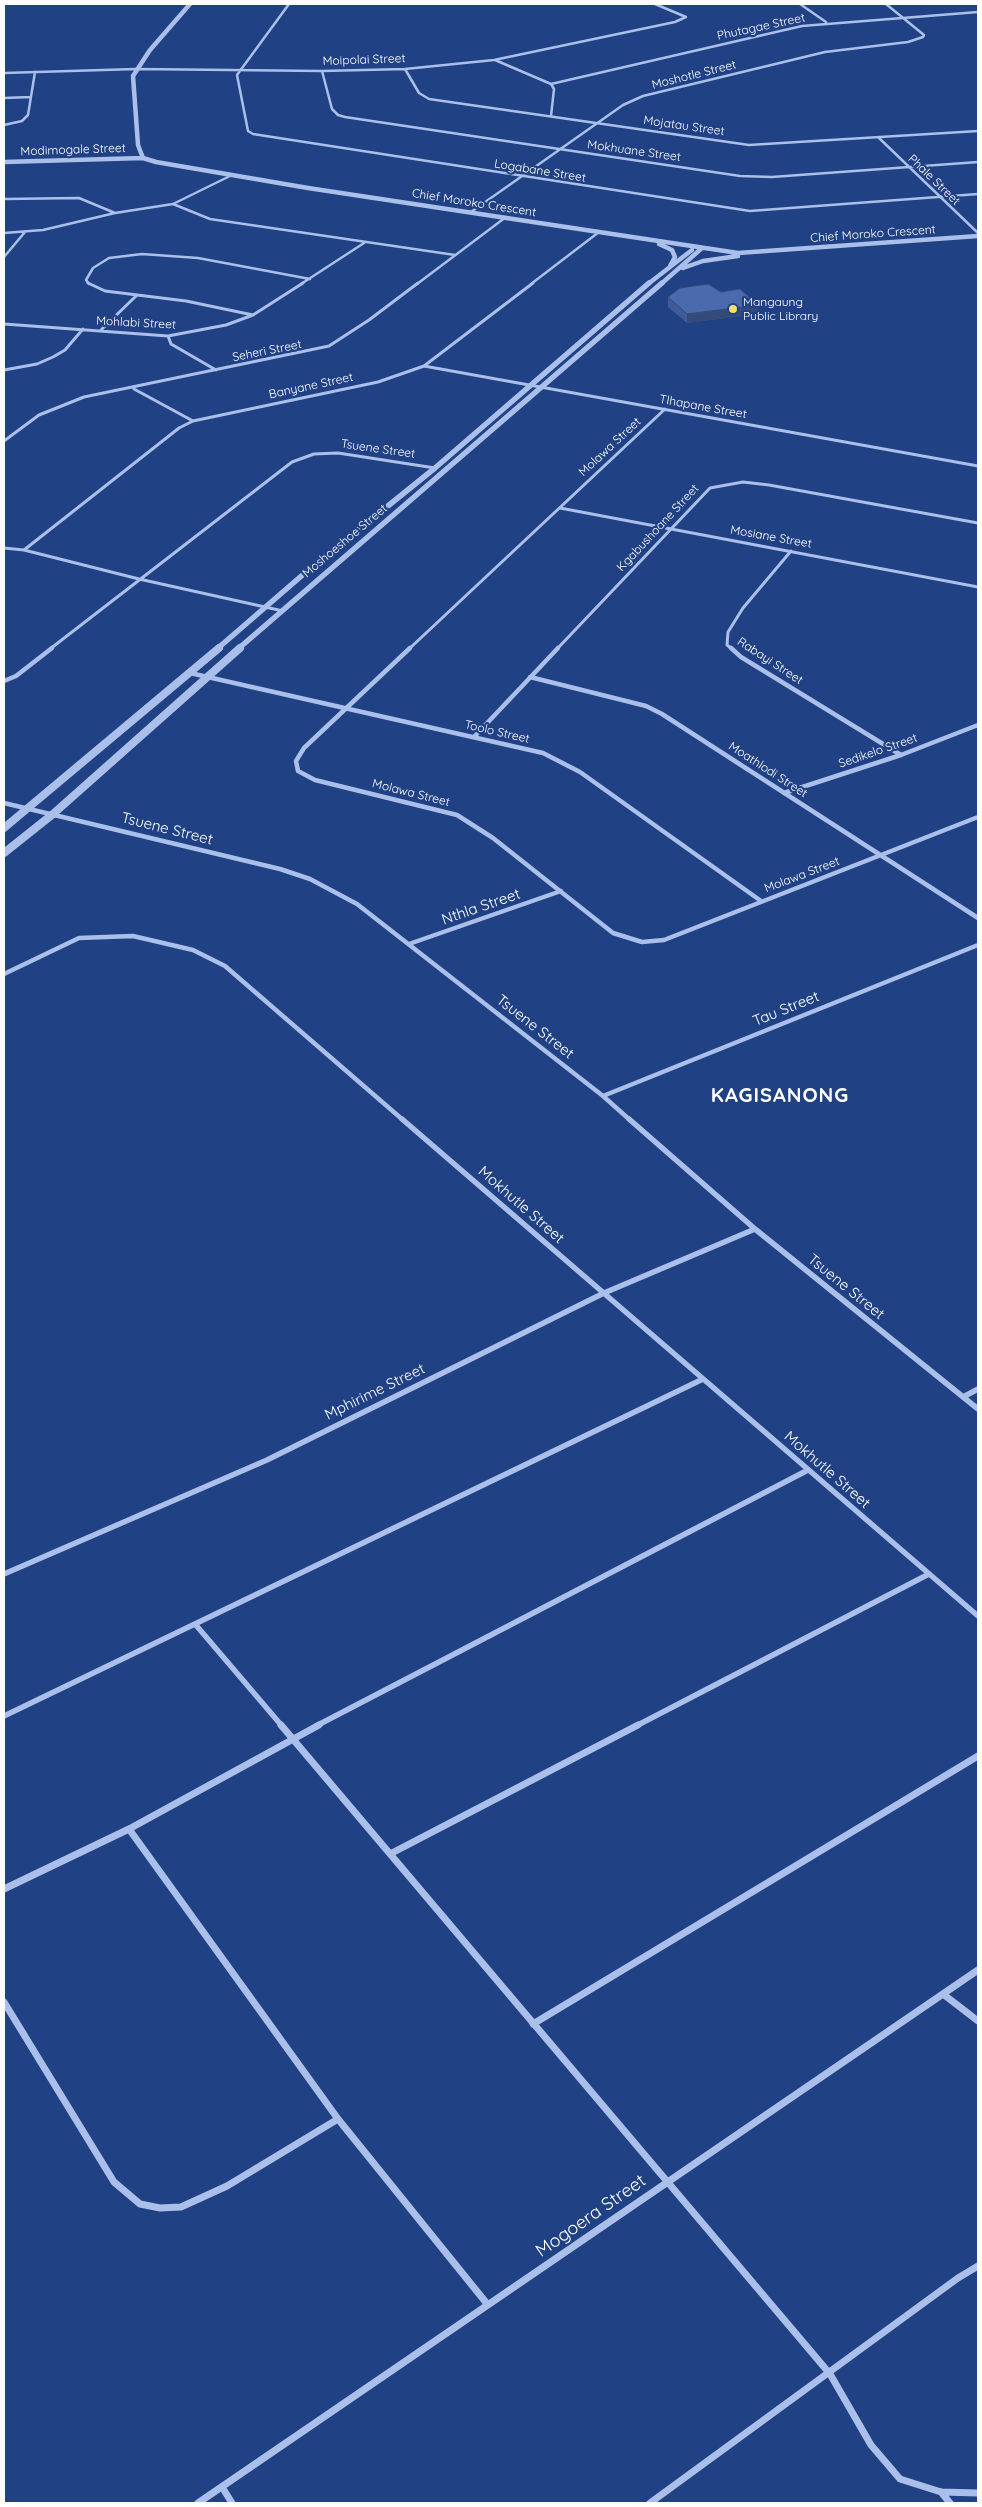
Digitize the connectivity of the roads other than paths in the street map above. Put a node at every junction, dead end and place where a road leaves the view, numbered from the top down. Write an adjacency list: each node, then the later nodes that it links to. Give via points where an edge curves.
1 (190, 4): 10 (street)
2 (289, 4): 12 (street, Logabane Street)
3 (655, 4): 9 (street, Moipolai Street, via 686,17)
4 (800, 4): 8 (street)
5 (886, 4): 7 (street)
6 (978, 12): 7 (street, Phutagae Street)
7 (904, 17): 8 (street, Phutagae Street); 20 (street, Moshotle Street, via 924,35 923,38 825,52 642,96)
8 (826, 23): 16 (street, Phutagae Street, via 780,30)
9 (494, 60): 11 (street, Moipolai Street); 16 (street)
10 (136, 69): 12 (street, Moipolai Street); 14 (street, Moipolai Street); 25 (street, via 132,83 138,145)
11 (405, 69): 13 (street, Moipolai Street); 19 (street, Mojatau Street, via 425,98)
12 (242, 70): 13 (street, Moipolai Street); 30 (street, Logabane Street, via 236,80 248,130 253,134)
13 (322, 70): 24 (street, Mokhuane Street, via 331,107 338,114)
14 (35, 72): 15 (street, Moipolai Street); 17 (street)
15 (4, 73)
16 (551, 84): 19 (street, via 554,89)
17 (30, 97): 18 (street); 21 (street, via 26,118)
18 (4, 98)
19 (551, 116): 20 (street, Mojatau Street)
20 (598, 122): 23 (street, Mojatau Street, via 749,145); 24 (street, Moshotle Street)
21 (4, 125)
22 (978, 131): 23 (street, Mojatau Street)
23 (879, 138): 28 (street, Phale Street)
24 (562, 150): 28 (street, Mokhuane Street, via 760,178); 30 (street, Moshotle Street)
25 (143, 158): 26 (street, Modimogale Street); 29 (street, Chief Moroko Crescent)
26 (4, 162)
27 (978, 162): 28 (street, Mokhuane Street)
28 (908, 167): 32 (street, Phale Street)
29 (232, 176): 34 (street); 35 (street, Chief Moroko Crescent)
30 (522, 177): 32 (street, Logabane Street, via 750,211); 35 (street, Moshotle Street)
31 (978, 194): 32 (street, Logabane Street)
32 (939, 197): 41 (street, Phale Street)
33 (4, 199): 36 (street, via 79,198)
34 (174, 204): 36 (street); 43 (street, via 210,219)
35 (471, 212): 37 (street, Chief Moroko Crescent)
36 (115, 213): 38 (street)
37 (506, 217): 39 (street, Chief Moroko Crescent); 46 (street, Seheri Street)
38 (24, 232): 40 (street); 47 (street)
39 (599, 232): 42 (street, Chief Moroko Crescent); 57 (street, Banyane Street)
40 (4, 233)
41 (978, 235): 45 (street, Chief Moroko Crescent)
42 (632, 237): 44 (street, Chief Moroko Crescent); 48 (street, via 672,250 675,257)
43 (364, 243): 46 (street); 50 (street, Mohlabi Street)
44 (699, 247): 45 (street, Chief Moroko Crescent); 48 (street, Moshoeshoe Street); 49 (street, Moshoeshoe Street)
45 (753, 254): 49 (street, via 703,261)
46 (455, 255): 59 (street, Seheri Street, via 329,346)
47 (4, 257)
48 (668, 268): 60 (street, Moshoeshoe Street)
49 (678, 270): 61 (street, Moshoeshoe Street)
50 (310, 279): 51 (street, via 165,254 109,258 88,274 86,280 98,289); 52 (street, Mohlabi Street)
51 (136, 296): 52 (street, via 186,301); 55 (street)
52 (253, 315): 56 (street, Mohlabi Street, via 226,326)
53 (4, 324): 54 (street, Mohlabi Street)
54 (83, 329): 55 (street, Mohlabi Street); 58 (street, via 53,357 38,364)
55 (101, 330): 56 (street, Mohlabi Street)
56 (168, 336): 59 (street, via 171,344)
57 (424, 366): 60 (street, Tlhapane Street); 64 (street, Banyane Street, via 378,382)
58 (4, 370)
59 (217, 370): 62 (street, Seheri Street)
60 (527, 386): 61 (street, Tlhapane Street); 67 (street, Moshoeshoe Street)
61 (539, 388): 63 (street, Tlhapane Street); 77 (street, Moshoeshoe Street)
62 (134, 389): 64 (street); 65 (street, Seheri Street, via 84,397 52,408)
63 (665, 409): 66 (street, Tlhapane Street); 68 (street, Molawa Street)
64 (193, 421): 72 (street, Banyane Street, via 178,428)
65 (4, 440)
66 (978, 466)
67 (434, 468): 74 (street, Tsuene Street, via 338,453 302,458 282,468); 76 (street, Moshoeshoe Street)
68 (560, 508): 70 (street, Mosiane Street); 82 (street, Molawa Street)
69 (978, 523): 70 (street, Kgabushoane Street, via 743,482 710,488)
70 (672, 530): 73 (street, Mosiane Street); 80 (street, Kgabushoane Street)
71 (4, 548): 72 (street)
72 (24, 550): 74 (street)
73 (791, 551): 75 (street, Mosiane Street); 85 (street, Rabayi Street, via 743,608 728,632 727,645)
74 (139, 579): 76 (street); 81 (street, Tsuene Street, via 16,676)
75 (978, 587)
76 (268, 606): 77 (street); 78 (street, Moshoeshoe Street)
77 (283, 610): 79 (street, Moshoeshoe Street)
78 (190, 673): 79 (street, Toolo Street); 88 (street, Moshoeshoe Street)
79 (208, 677): 82 (street, Toolo Street); 89 (street, Moshoeshoe Street)
80 (530, 677): 84 (street, Kgabushoane Street); 86 (street, Moathlodi Street, via 646,706)
81 (4, 681)
82 (344, 710): 84 (street, Toolo Street); 94 (street, Molawa Street, via 304,748 296,761 298,771 315,780 457,815 493,838)
83 (978, 725): 85 (street, Sedikelo Street)
84 (474, 737): 95 (street, Toolo Street, via 543,753 580,772)
85 (900, 755): 86 (street, Sedikelo Street)
86 (784, 793): 93 (street, Moathlodi Street)
87 (4, 803): 88 (street, Tsuene Street)
88 (29, 809): 89 (street, Tsuene Street); 91 (street, Moshoeshoe Street)
89 (53, 814): 92 (street, Moshoeshoe Street); 97 (street, Tsuene Street, via 310,879 357,904)
90 (978, 817): 93 (street, Molawa Street)
91 (4, 828)
92 (4, 853)
93 (882, 854): 95 (street, Molawa Street); 96 (street, Moathlodi Street)
94 (561, 891): 95 (street, Molawa Street, via 613,932 642,942 664,940); 97 (street, Nthla Street)
95 (761, 901)
96 (978, 918)
97 (408, 944): 100 (street, Tsuene Street)
98 (978, 945): 100 (street, Tau Street)
99 (4, 974): 102 (street, Mokhutle Street, via 79,938 101,936 133,936 193,950 225,966)
100 (603, 1096): 101 (street, Tsuene Street)
101 (755, 1229): 102 (street, Mphirime Street); 105 (street, Tsuene Street)
102 (604, 1293): 103 (street, Mokhutle Street); 108 (street, Mphirime Street, via 267,1460)
103 (703, 1379): 107 (street, Mokhutle Street); 111 (street)
104 (978, 1389): 105 (street)
105 (963, 1397): 106 (street, Tsuene Street)
106 (978, 1409)
107 (808, 1470): 109 (street, Mokhutle Street); 113 (street)
108 (4, 1574)
109 (929, 1574): 110 (street, Mokhutle Street); 116 (street)
110 (978, 1616)
111 (195, 1624): 112 (street); 113 (street)
112 (4, 1716)
113 (292, 1739): 115 (street); 116 (street)
114 (978, 1756): 122 (street)
115 (129, 1829): 117 (street); 123 (street)
116 (390, 1854): 122 (street)
117 (4, 1889)
118 (978, 1970): 119 (street, Mogoera Street)
119 (944, 1994): 121 (street); 124 (street, Mogoera Street)
120 (4, 2002): 123 (street, via 114,2182 140,2204 160,2208 181,2207 227,2186)
121 (978, 2021)
122 (533, 2024): 124 (street)
123 (338, 2119): 126 (street)
124 (667, 2182): 126 (street, Mogoera Street); 127 (street)
125 (978, 2266): 127 (street)
126 (488, 2305): 128 (street, Mogoera Street)
127 (830, 2374): 129 (street, via 871,2445 900,2479); 133 (street)
128 (222, 2487): 131 (street, Mogoera Street); 132 (street)
129 (941, 2492): 130 (street); 134 (street)
130 (978, 2493)
131 (198, 2503)
132 (232, 2503)
133 (652, 2503)
134 (950, 2503)

